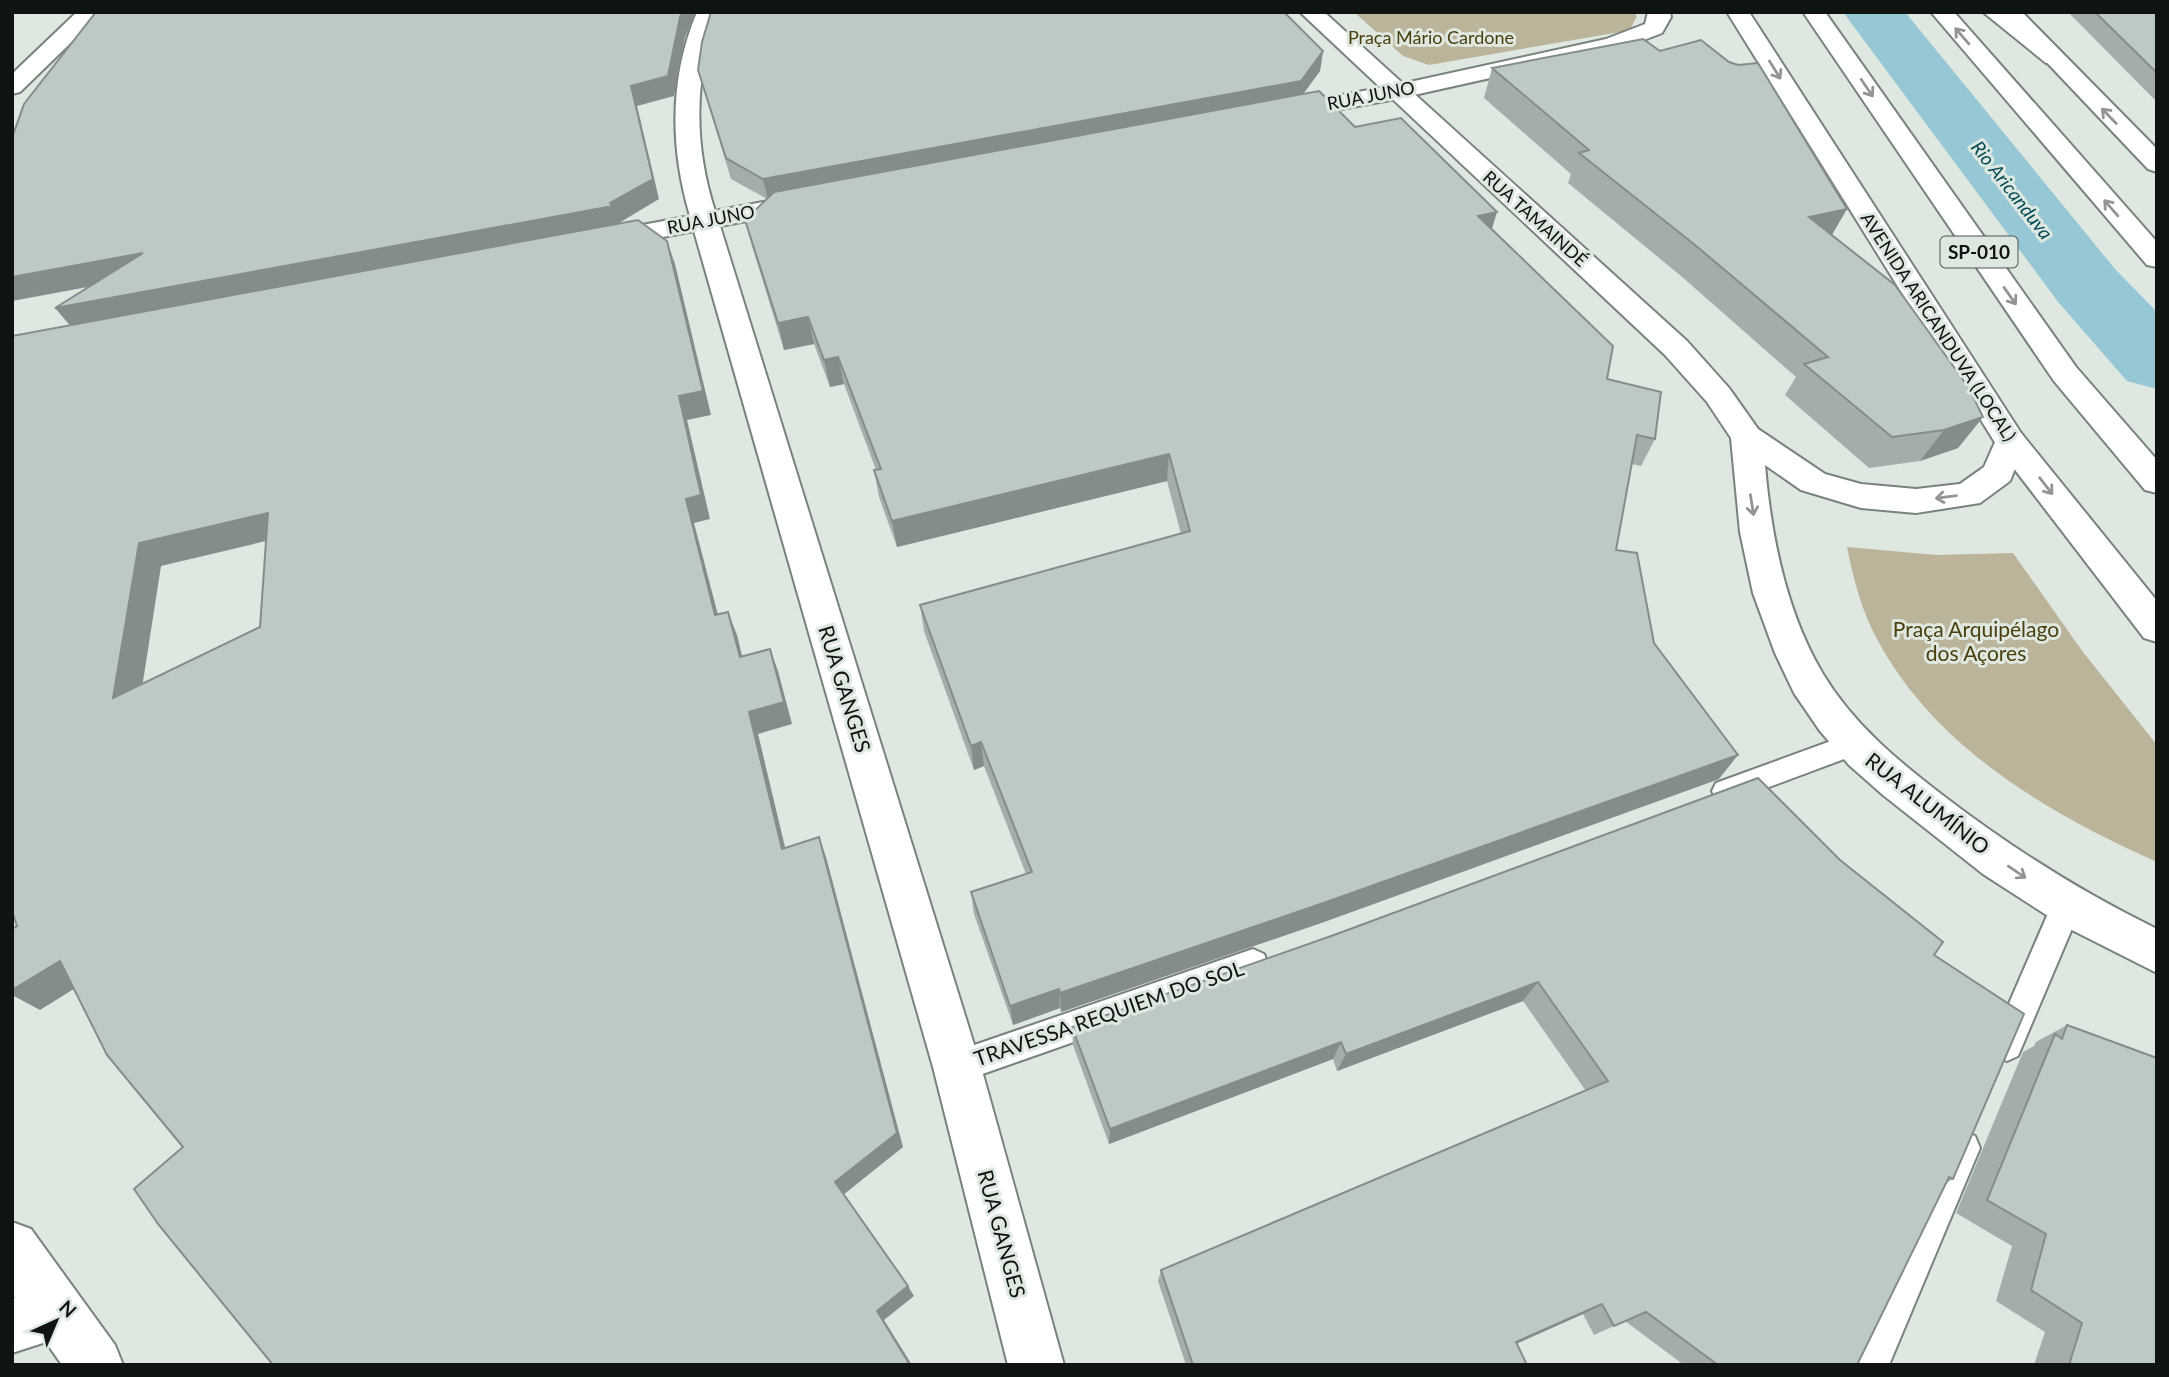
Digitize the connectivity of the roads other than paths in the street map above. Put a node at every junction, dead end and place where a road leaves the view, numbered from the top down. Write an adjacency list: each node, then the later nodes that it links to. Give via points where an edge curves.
1 (708, 12): 19 (main road, RUA GANGES, via 699,31 686,104 691,176)
2 (1311, 12): 15 (main road, RUA TAMAINDÉ)
3 (1738, 12): 23 (main road, AVENIDA ARICANDUVA (LOCAL), one-way to 23)
4 (1814, 12): 24 (main road, SP-010, one-way to 24, via 2065,374)
5 (1942, 12): 21 (main road, one-way to 5)
6 (1994, 12): 13 (main road)
7 (2010, 12): 13 (main road)
8 (85, 16): 9 (main road); 11 (main road)
9 (163, 18)
10 (1656, 20): 15 (main road, RUA JUNO, via 1613,44)
11 (57, 46): 12 (main road); 14 (main road)
12 (12, 57)
13 (2054, 58): 17 (main road, one-way to 13)
14 (12, 87)
15 (1396, 92): 16 (main road, RUA JUNO); 22 (main road, RUA TAMAINDÉ, via 1676,348 1718,395)
16 (1260, 117)
17 (2157, 164)
18 (825, 198): 19 (main road, RUA JUNO)
19 (703, 221): 20 (main road, RUA JUNO); 31 (main road, RUA GANGES)
20 (581, 244)
21 (2157, 259)
22 (1747, 437): 23 (main road, one-way to 22, via 1998,474 1968,495 1916,500 1861,496 1813,482); 26 (main road, RUA ALUMÍNIO, one-way to 26, via 1758,547 1779,621 1809,683)
23 (2010, 442): 25 (main road, AVENIDA ARICANDUVA (LOCAL), one-way to 25)
24 (2157, 482)
25 (2157, 628)
26 (1853, 744): 27 (lane); 28 (main road, RUA ALUMÍNIO, one-way to 28, via 1969,840)
27 (1699, 801)
28 (2067, 905): 29 (main road, RUA ALUMÍNIO); 32 (lane)
29 (2157, 952)
30 (1273, 957): 31 (lane, TRAVESSA REQUIEM DO SOL)
31 (957, 1067): 37 (main road, RUA GANGES)
32 (1996, 1072)
33 (1974, 1124): 38 (lane)
34 (12, 1248): 35 (main road)
35 (35, 1319): 36 (main road)
36 (95, 1365)
37 (1036, 1365)
38 (1870, 1365)

